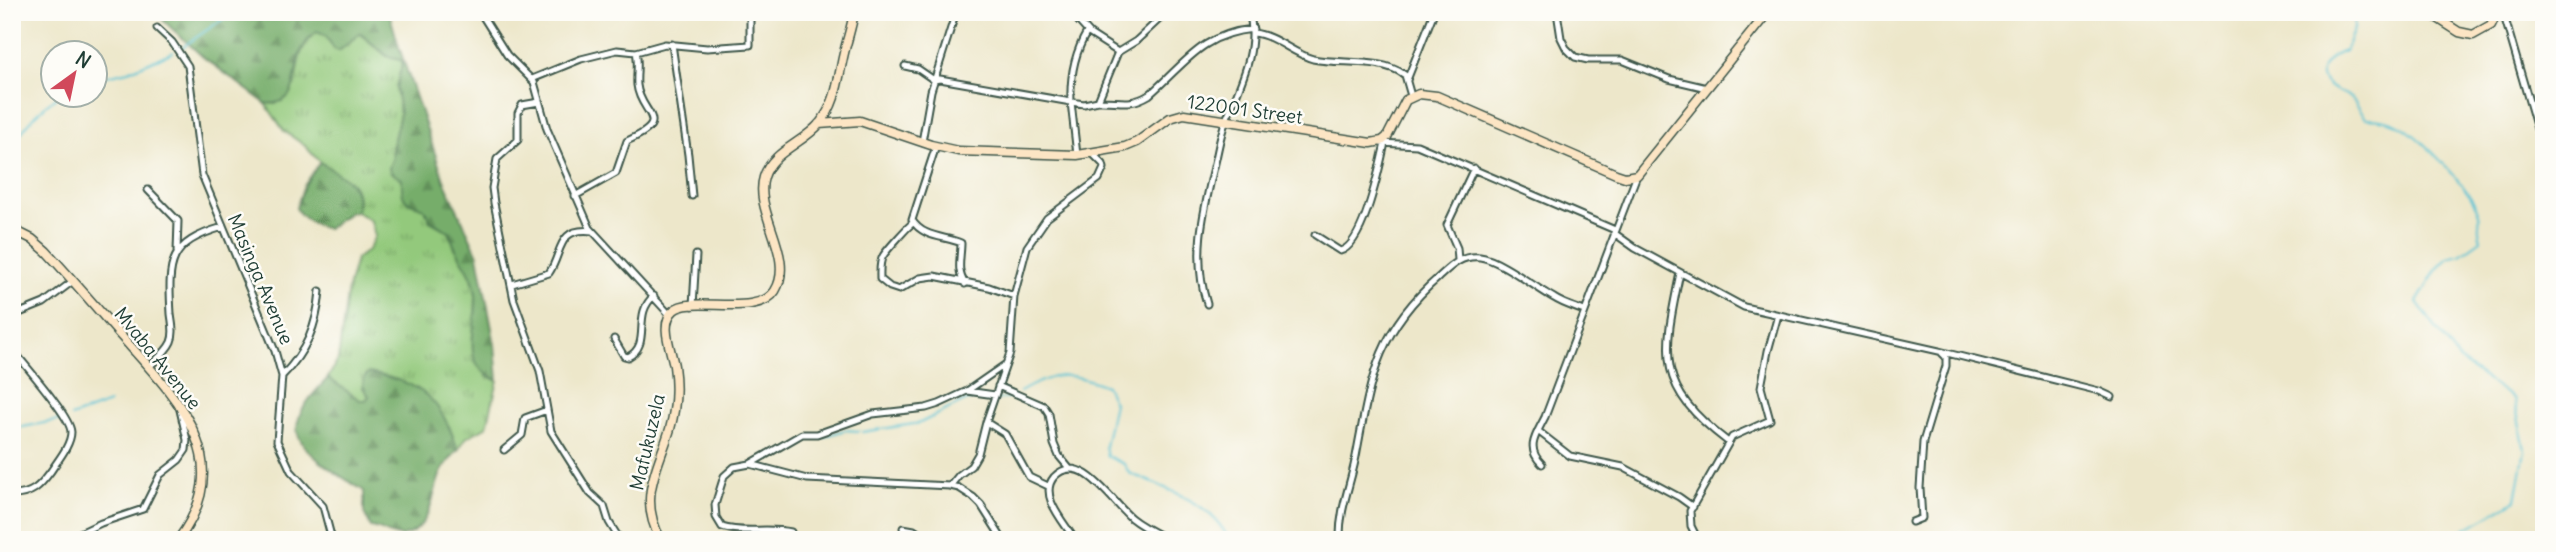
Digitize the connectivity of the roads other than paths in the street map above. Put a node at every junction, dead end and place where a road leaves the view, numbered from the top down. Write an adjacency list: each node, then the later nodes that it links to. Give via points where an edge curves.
1 (480, 12): 21 (street, via 507,55)
2 (750, 12): 17 (street, via 750,45 707,48)
3 (854, 12): 30 (street, via 836,93)
4 (956, 12): 22 (street)
5 (1070, 12): 16 (street)
6 (1167, 12): 19 (street)
7 (1249, 12): 15 (street)
8 (1434, 12): 23 (street)
9 (1557, 12): 24 (street, via 1561,38 1575,57 1622,60)
10 (1768, 12): 24 (street)
11 (2428, 12): 12 (street, via 2459,32 2473,35 2491,25)
12 (2497, 12)
13 (2503, 12): 35 (street)
14 (157, 28): 43 (street, Masinga Avenue, via 188,66 202,175)
15 (1253, 31): 23 (street, via 1313,59 1389,68 1402,72); 28 (street, via 1227,33 1208,42 1139,101); 29 (street, via 1236,100)
16 (1087, 32): 19 (street); 27 (street, via 1074,64)
17 (672, 44): 18 (street); 41 (street)
18 (636, 51): 21 (street, via 602,53); 40 (street, via 638,89 652,125 628,141 611,177)
19 (1118, 52): 28 (street)
20 (905, 66): 22 (street)
21 (532, 79): 26 (street)
22 (934, 80): 27 (street); 31 (street)
23 (1407, 80): 25 (street)
24 (1707, 88): 38 (street)
25 (1411, 96): 32 (street); 38 (street, via 1437,96 1620,176)
26 (539, 102): 40 (street); 53 (street, via 519,109 518,140 498,159 492,188)
27 (1071, 102): 28 (street); 36 (street)
28 (1098, 102)
29 (1226, 121): 32 (street, 122001 Street); 34 (street, 122001 Street, via 1176,115 1137,142); 58 (street, via 1199,244 1200,279)
30 (819, 124): 31 (street, 122001 Street, via 860,121); 59 (street, via 772,162 763,181 780,264 774,293 760,302)
31 (922, 142): 33 (street, 122001 Street)
32 (1381, 143): 37 (street, via 1417,145); 47 (street, via 1365,217 1351,245 1340,251)
33 (936, 146): 36 (street, 122001 Street); 42 (street)
34 (1091, 152): 36 (street, 122001 Street); 57 (street, via 1103,164 1103,173 1039,227 1027,247)
35 (2544, 153)
36 (1077, 155)
37 (1474, 168): 46 (street); 50 (street, via 1447,225)
38 (1637, 175): 46 (street)
39 (148, 190): 48 (street, via 178,221)
40 (575, 196): 45 (street)
41 (692, 196)
42 (913, 223): 54 (street, via 936,237 961,243 959,261); 54 (street, via 883,255 880,279 899,290 928,277)
43 (223, 227): 48 (street, via 190,240); 69 (street, Masinga Avenue, via 269,333)
44 (12, 229): 52 (street, Mvaba Avenue, via 38,243)
45 (592, 231): 53 (street, via 567,237 549,273); 56 (street)
46 (1615, 232): 51 (street); 60 (street)
47 (1315, 235)
48 (177, 252): 68 (street, via 171,271 172,341)
49 (696, 255): 59 (street)
50 (1458, 260): 60 (street, via 1481,257); 99 (street, via 1422,291 1386,339 1374,371 1339,521)
51 (1680, 273): 62 (street, via 1738,304); 78 (street, via 1668,344 1670,372 1688,407)
52 (73, 281): 63 (street, via 44,303); 68 (street, Mvaba Avenue)
53 (512, 284): 75 (street, via 540,371)
54 (965, 284): 57 (street)
55 (320, 291): 69 (street, via 310,341)
56 (654, 296): 61 (street); 64 (street, via 643,309 641,341 634,353 624,356)
57 (1014, 296): 67 (street)
58 (1207, 304)
59 (693, 306): 61 (street, via 681,306)
60 (1584, 311): 77 (street)
61 (670, 315): 94 (street, Mafukuzela, via 667,330 676,400 649,497 653,525)
62 (1778, 315): 66 (street); 78 (street, via 1761,387 1770,420)
63 (12, 316)
64 (614, 339)
65 (12, 349): 85 (street, via 67,417 71,433 38,487 26,495)
66 (1939, 351): 73 (street); 87 (street, via 1946,357 1946,366 1923,442 1922,518)
67 (1006, 363): 70 (street); 71 (street)
68 (149, 367): 74 (street, Mvaba Avenue)
69 (282, 376): 92 (street, Masinga Avenue, via 276,441 291,471 323,506)
70 (998, 386): 72 (street); 82 (street, via 1044,406 1054,444)
71 (967, 391): 72 (street); 80 (street, via 926,408 873,414 817,434 802,434)
72 (995, 395): 76 (street)
73 (2112, 397)
74 (181, 405): 90 (street, via 186,450 160,475 143,509); 91 (street, Mvaba Avenue, via 196,435 202,473 195,508)
75 (547, 410): 79 (street, via 525,418 522,435); 93 (street, via 556,440 590,493 604,506)
76 (986, 422): 83 (street, via 975,461); 84 (street, via 1005,434 1029,477)
77 (1538, 431): 81 (street, via 1532,451); 86 (street, via 1570,456 1623,467)
78 (1727, 441): 86 (street)
79 (504, 450)
80 (750, 464): 83 (street, via 807,479); 89 (street, via 726,472 715,505 718,523 729,529)
81 (1542, 464)
82 (1069, 468): 84 (street); 98 (street, via 1083,471 1132,519)
83 (950, 486): 96 (street, via 974,496)
84 (1048, 486): 97 (street, via 1049,498)
85 (12, 495)
86 (1693, 507): 100 (street, via 1691,526)
87 (1912, 522)
88 (903, 528): 95 (street)
89 (790, 532)
90 (65, 540)
91 (178, 540)
92 (332, 540)
93 (620, 540)
94 (661, 540)
95 (930, 540)
96 (1003, 540)
97 (1075, 540)
98 (1169, 540)
99 (1340, 540)
100 (1698, 540)

